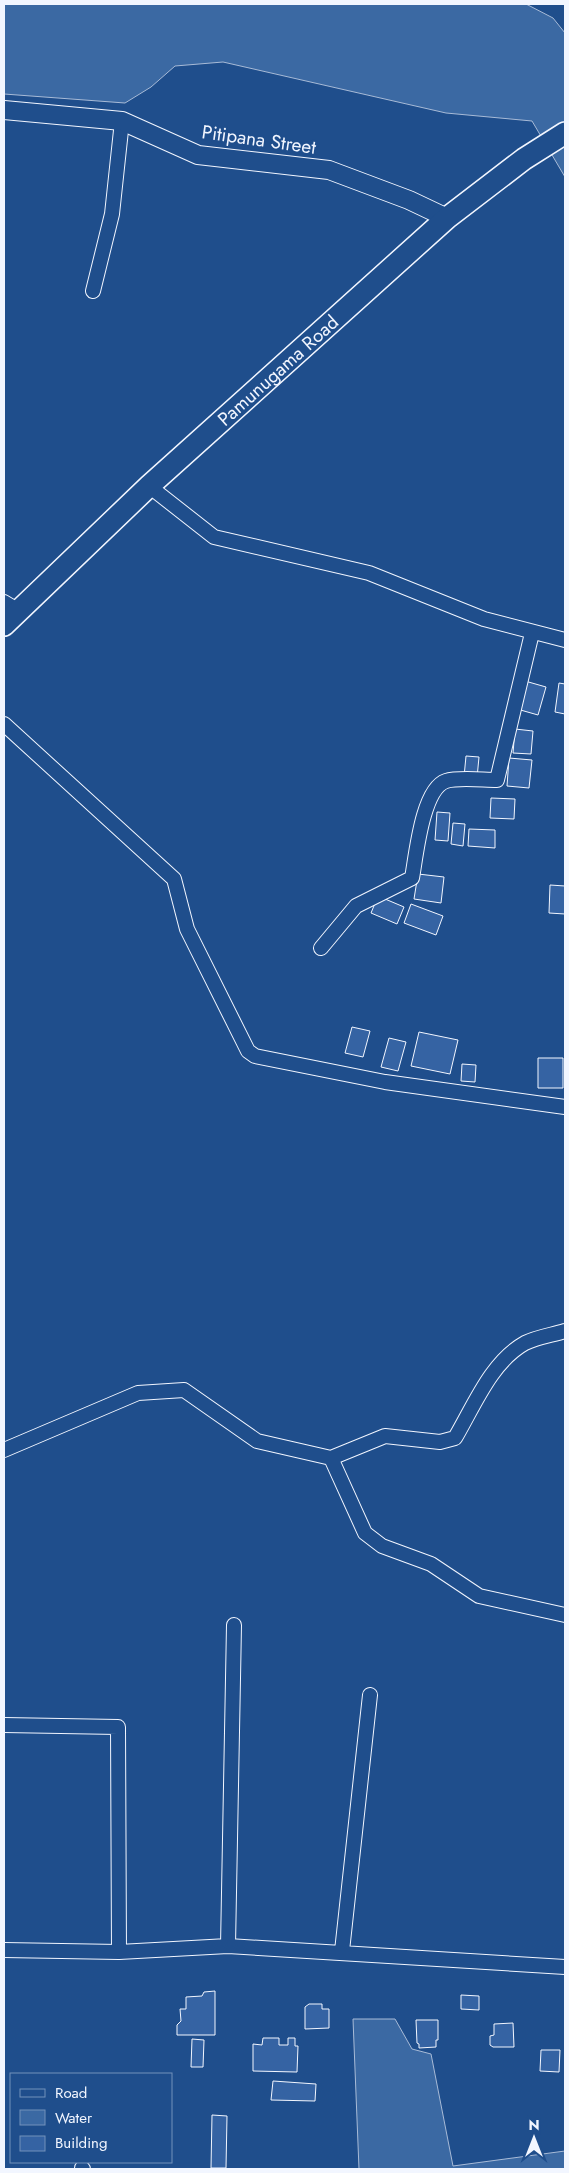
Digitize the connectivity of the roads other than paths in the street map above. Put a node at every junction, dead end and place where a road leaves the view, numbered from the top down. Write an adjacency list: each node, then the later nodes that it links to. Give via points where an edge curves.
1 (4, 110): 2 (street, Pitipana Street)
2 (122, 121): 4 (street, Pitipana Street, via 198,155 329,170); 5 (street, via 112,214)
3 (565, 133): 4 (main road, Pamunugama Road)
4 (447, 218): 6 (main road, Pamunugama Road)
5 (93, 291)
6 (149, 486): 7 (main road, Pamunugama Road); 8 (street, via 214,538 369,574 484,619)
7 (9, 613)
8 (532, 632): 9 (street); 11 (street, via 497,780 446,781 438,787 424,811 412,878 356,906)
9 (565, 640)
10 (4, 724): 12 (street, via 174,879 187,929 248,1051 255,1056 385,1082)
11 (321, 948)
12 (565, 1107)
13 (565, 1331): 15 (street, via 527,1342 515,1349 491,1376 455,1438 440,1442 385,1436)
14 (4, 1450): 15 (street, via 138,1393 184,1390 257,1441)
15 (331, 1458): 16 (street, via 365,1533 382,1546 431,1564 480,1596)
16 (565, 1615)
17 (234, 1625): 20 (street)
18 (370, 1695): 22 (street)
19 (4, 1725): 23 (street, via 118,1727)
20 (228, 1946): 22 (street); 23 (street)
21 (4, 1950): 23 (street)
22 (342, 1951): 24 (street)
23 (119, 1952)
24 (565, 1967)

